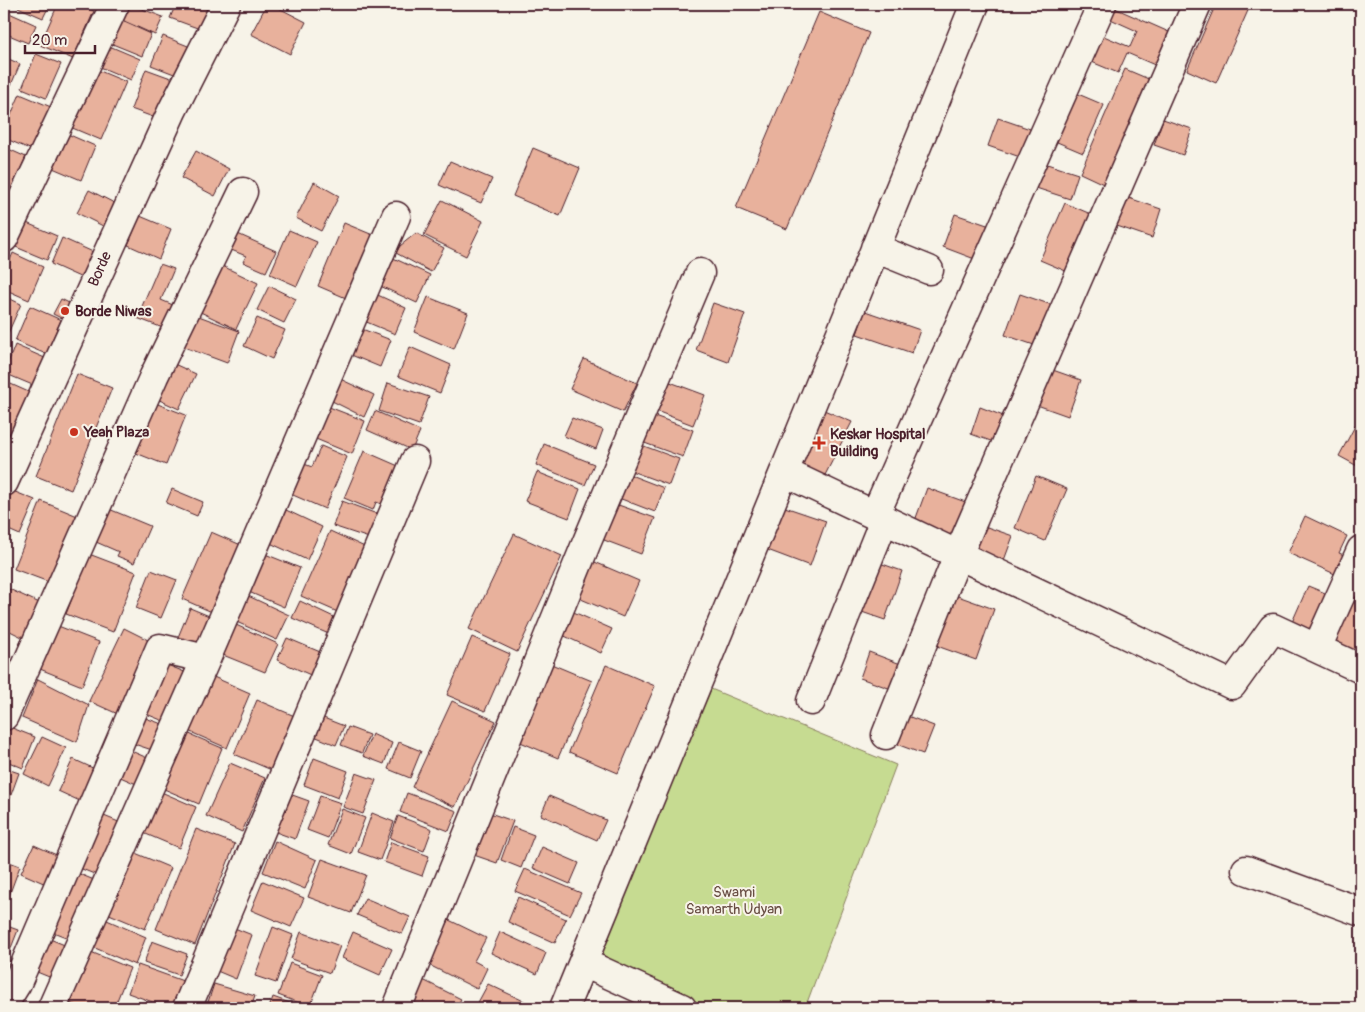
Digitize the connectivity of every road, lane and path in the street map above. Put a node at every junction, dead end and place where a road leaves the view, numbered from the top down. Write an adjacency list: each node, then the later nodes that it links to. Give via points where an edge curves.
1 (116, 4): 8 (street)
2 (226, 4): 14 (street, Borde, via 172,111)
3 (975, 4): 9 (street)
4 (1102, 4): 15 (street)
5 (1197, 4): 17 (street)
6 (243, 192): 22 (street, via 154,376)
7 (396, 216): 19 (street)
8 (4, 238)
9 (875, 248): 10 (street); 13 (street)
10 (929, 270)
11 (700, 273): 30 (street)
12 (415, 461): 29 (street)
13 (784, 472): 15 (street); 26 (street)
14 (4, 482)
15 (879, 518): 17 (street); 21 (street)
16 (1361, 550): 18 (street)
17 (958, 555): 18 (street, via 1232,685 1273,628); 23 (street)
18 (1317, 648): 20 (street)
19 (206, 659): 27 (street, via 160,648 17,983); 28 (street)
20 (1361, 669)
21 (811, 701)
22 (4, 716)
23 (886, 735)
24 (1246, 870): 25 (street)
25 (1361, 912)
26 (584, 963): 31 (street); 32 (street)
27 (4, 1004)
28 (52, 1008)
29 (187, 1008)
30 (397, 1008)
31 (564, 1008)
32 (682, 1008)

